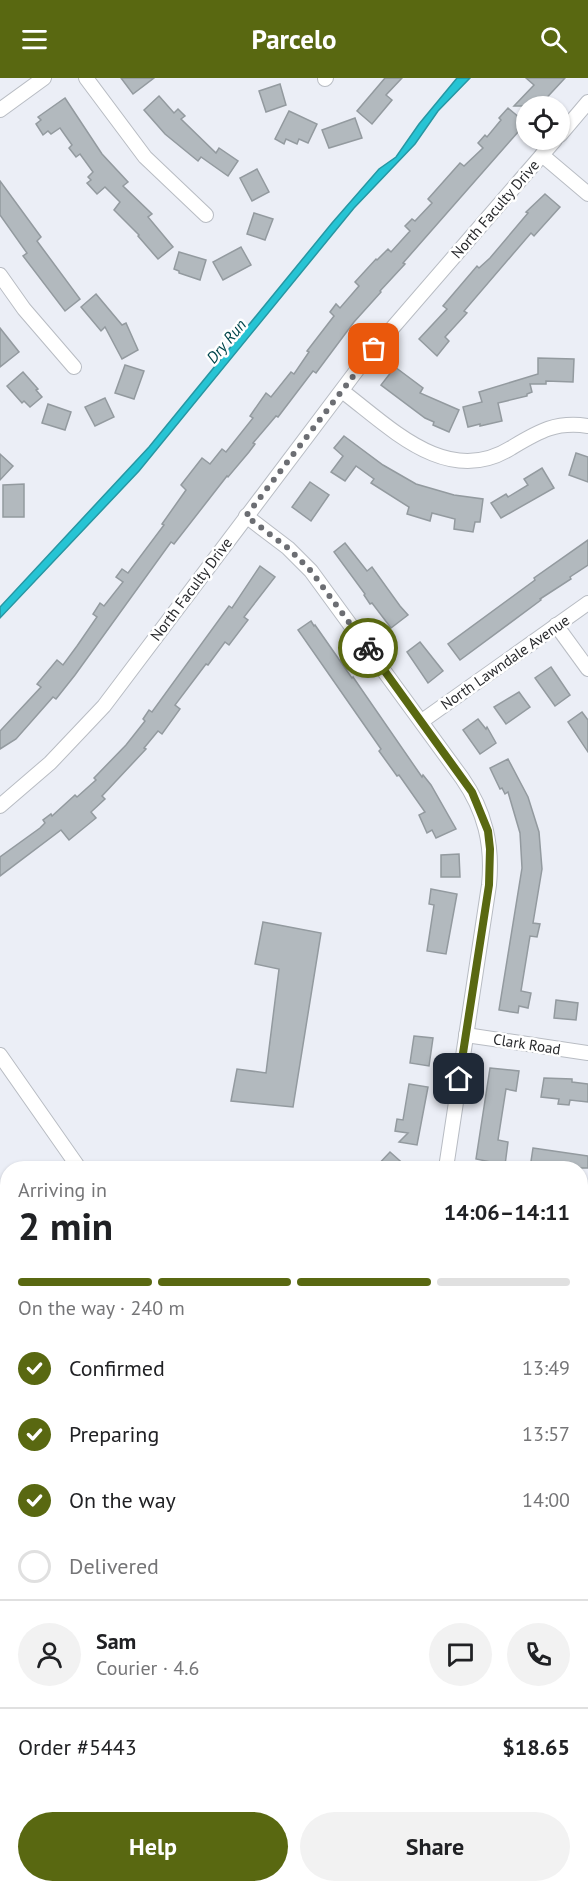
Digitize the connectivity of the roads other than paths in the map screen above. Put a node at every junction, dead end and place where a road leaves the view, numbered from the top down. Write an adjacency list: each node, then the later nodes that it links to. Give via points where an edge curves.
1 (44, 78): 4 (street)
2 (86, 78): 9 (street, via 145,157)
3 (588, 102): 5 (street)
4 (0, 110)
5 (570, 123)
6 (546, 150): 7 (street, North Faculty Drive)
7 (542, 155): 8 (street); 12 (street, North Faculty Drive)
8 (588, 194)
9 (206, 215)
10 (0, 275): 11 (street)
11 (74, 367)
12 (342, 391): 13 (street, via 421,450 449,460 490,458 550,427); 14 (street, North Faculty Drive)
13 (588, 426)
14 (246, 516): 18 (street, via 311,571); 19 (street, North Faculty Drive, via 104,706 50,764)
15 (588, 603): 16 (street, North Lawndale Avenue)
16 (556, 625): 17 (street); 18 (street, North Lawndale Avenue)
17 (588, 669)
18 (422, 721): 20 (street, via 472,792 484,820 490,849 489,885)
19 (0, 806)
20 (466, 1035): 21 (street, Clark Road); 24 (street)
21 (588, 1053)
22 (0, 1055): 23 (street)
23 (74, 1161)
24 (447, 1161)

